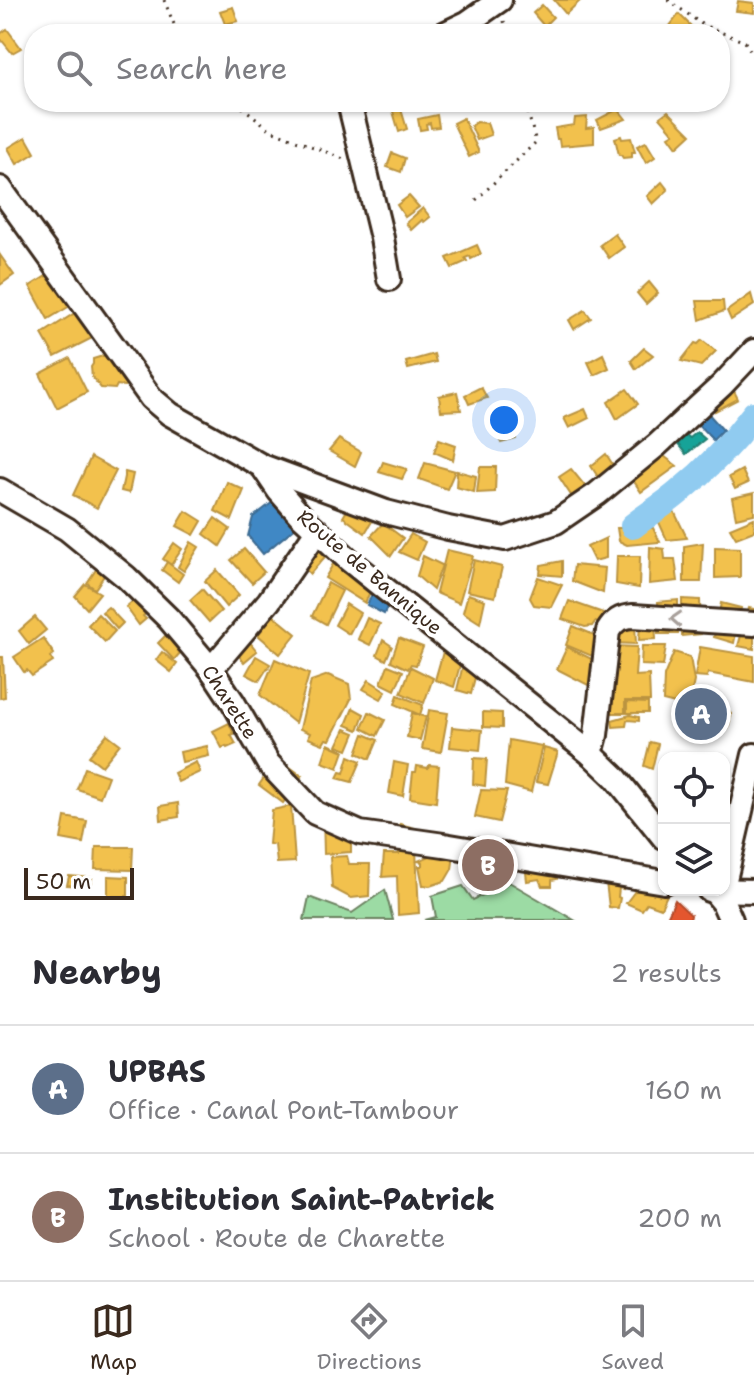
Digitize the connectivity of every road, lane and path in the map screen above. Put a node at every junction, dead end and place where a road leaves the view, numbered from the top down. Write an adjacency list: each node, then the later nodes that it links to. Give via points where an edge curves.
1 (164, 0): 4 (path)
2 (500, 0): 5 (street)
3 (668, 0): 6 (path)
4 (174, 24)
5 (465, 24)
6 (702, 24)
7 (730, 36): 8 (path, via 745,42)
8 (754, 57)
9 (248, 112): 12 (path, via 271,130)
10 (351, 112): 12 (street)
11 (528, 112): 14 (path, via 536,142)
12 (364, 168): 15 (street)
13 (0, 188): 17 (street, Route de Bannique, via 151,398)
14 (476, 200)
15 (389, 279)
16 (754, 351): 17 (street, via 657,445 597,494 556,522 505,539 386,512)
17 (262, 466): 19 (street, Route de Bannique)
18 (0, 490): 21 (street, Charette, via 67,529 126,577)
19 (317, 531): 21 (street, via 269,601); 22 (street, Route de Bannique)
20 (754, 624): 22 (street, one-way to 22, via 633,616 614,622 608,631)
21 (211, 669): 26 (street, Charette, via 268,763 315,813 360,833)
22 (591, 754): 25 (street, Route de Bannique)
23 (754, 755): 24 (street)
24 (750, 789): 28 (street)
25 (658, 830)
26 (658, 881)
27 (754, 891): 28 (street)
28 (719, 898)

